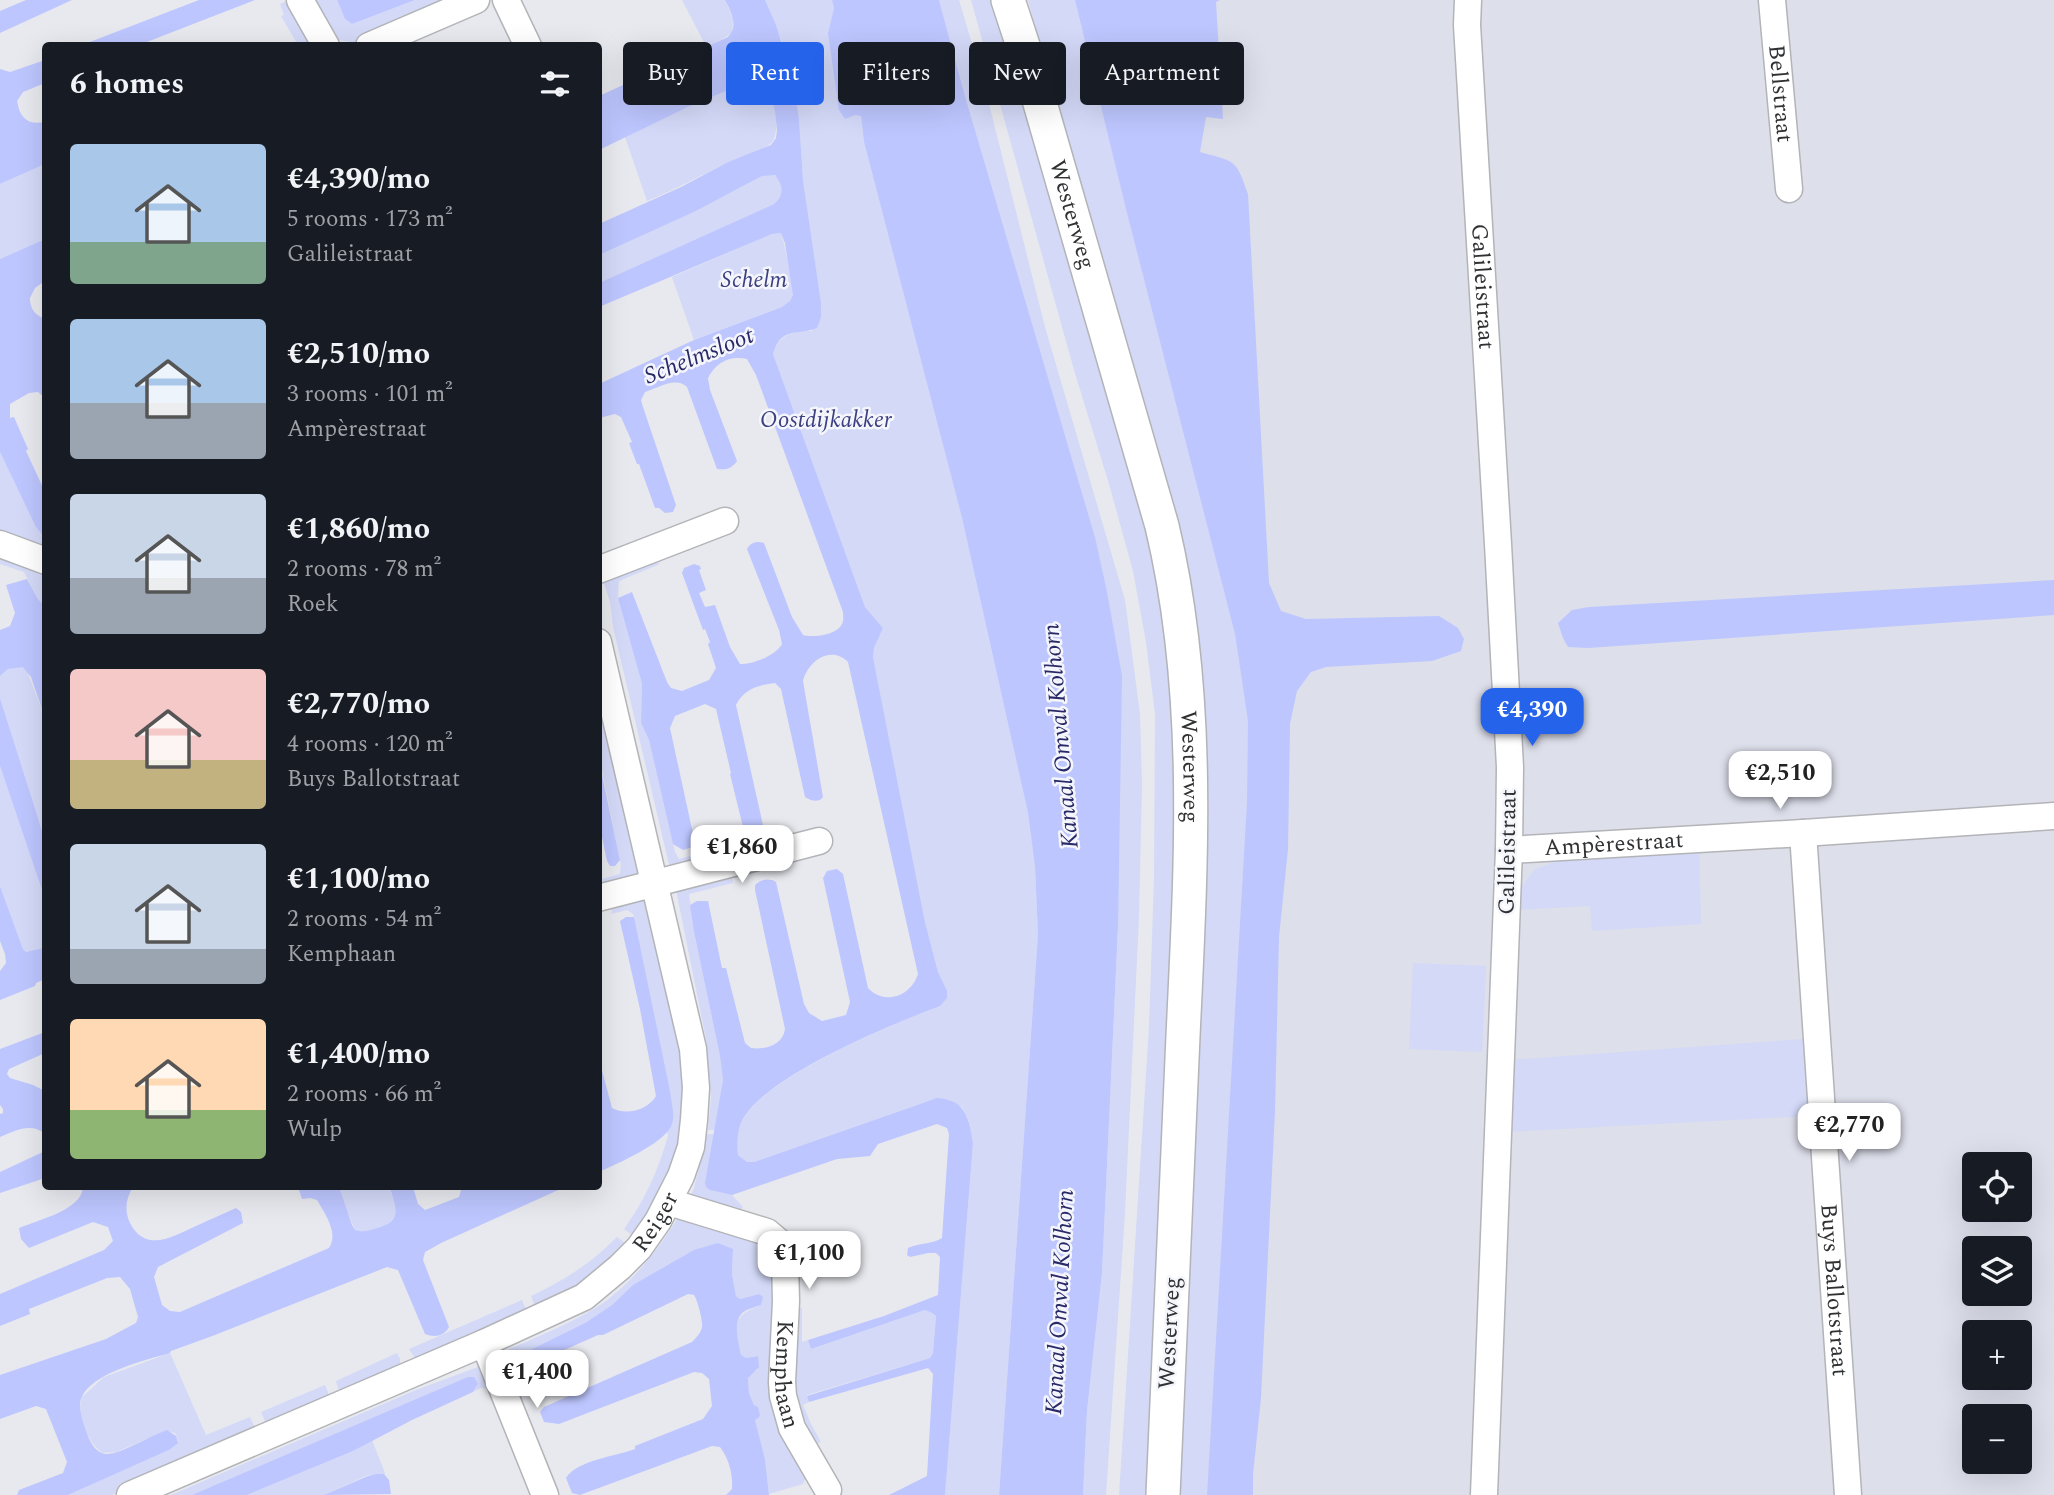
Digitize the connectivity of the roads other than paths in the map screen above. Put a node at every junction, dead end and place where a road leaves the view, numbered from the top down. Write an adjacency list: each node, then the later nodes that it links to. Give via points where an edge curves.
1 (300, 0): 8 (street)
2 (476, 0): 9 (street)
3 (506, 0): 10 (street)
4 (1008, 0): 11 (main road, Westerweg)
5 (1017, 0): 12 (main road, Westerweg)
6 (1468, 0): 23 (street, Galileistraat, via 1510,768)
7 (1772, 0): 14 (street, Bellstraat)
8 (324, 42)
9 (378, 42)
10 (526, 42)
11 (1022, 42)
12 (1024, 42)
13 (1041, 105): 31 (main road, Westerweg, via 1162,526 1185,654 1191,760 1190,895)
14 (1789, 189)
15 (725, 521): 18 (street)
16 (0, 544): 17 (street)
17 (42, 560)
18 (602, 568)
19 (602, 659): 24 (street, Reiger)
20 (2054, 816): 21 (street, Ampèrestraat)
21 (1803, 833): 23 (street, Ampèrestraat); 33 (street, Buys Ballotstraat)
22 (819, 841): 24 (street)
23 (1509, 850): 32 (street, Galileistraat)
24 (654, 883): 25 (street); 26 (street, Reiger, via 693,1049 696,1088 691,1147)
25 (602, 897)
26 (669, 1202): 27 (street, Reiger, via 639,1248 584,1297); 28 (street, Kemphaan, via 767,1232 780,1243 786,1301 783,1396 792,1428)
27 (484, 1342): 29 (street, Reiger); 30 (street)
28 (828, 1490)
29 (130, 1495)
30 (545, 1495)
31 (1163, 1495)
32 (1484, 1495)
33 (1848, 1495)

